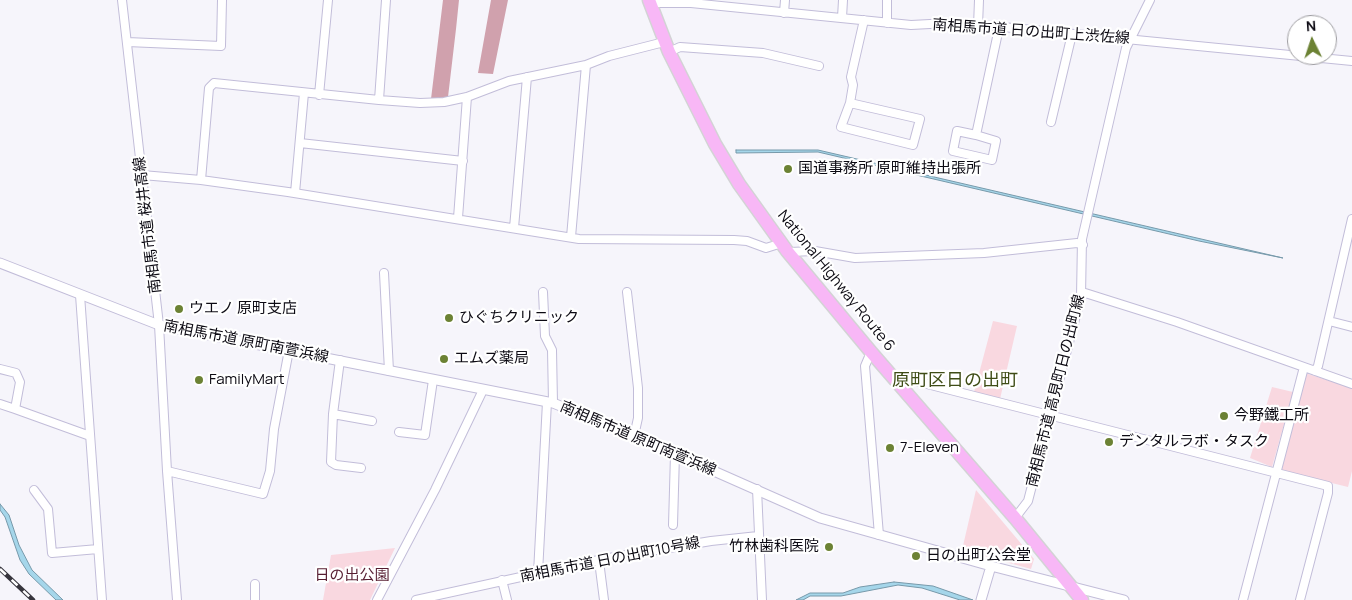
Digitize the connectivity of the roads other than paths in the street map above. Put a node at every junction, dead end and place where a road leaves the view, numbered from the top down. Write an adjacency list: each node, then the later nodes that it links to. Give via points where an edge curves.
1 (122, 0): 19 (street, 南相馬市道 桜井高線)
2 (222, 0): 19 (street, via 221,46)
3 (328, 0): 26 (street)
4 (386, 0): 28 (street)
5 (786, 0): 11 (street)
6 (843, 0): 12 (street)
7 (887, 0): 14 (street)
8 (979, 0): 15 (street)
9 (1150, 0): 18 (street, 南相馬市道 高見町日の出町線)
10 (649, 2): 11 (street, 南相馬市道 日の出町上渋佐線); 20 (highway, National Highway Route 6)
11 (784, 12): 12 (street, 南相馬市道 日の出町上渋佐線)
12 (842, 18): 13 (street, 南相馬市道 日の出町上渋佐線)
13 (864, 20): 14 (street, 南相馬市道 日の出町上渋佐線); 29 (street, via 851,77)
14 (887, 23): 15 (street, 南相馬市道 日の出町上渋佐線)
15 (978, 26): 16 (street, 南相馬市道 日の出町上渋佐線)
16 (999, 28): 17 (street, 南相馬市道 日の出町上渋佐線); 31 (street)
17 (1072, 34): 18 (street, 南相馬市道 日の出町上渋佐線); 30 (street)
18 (1130, 40): 21 (street, 南相馬市道 日の出町上渋佐線); 41 (street, 南相馬市道 高見町日の出町線)
19 (127, 42): 34 (street, 南相馬市道 桜井高線)
20 (666, 47): 22 (street, via 610,56); 23 (street, via 763,54); 42 (highway, National Highway Route 6, via 714,144)
21 (1352, 61)
22 (586, 65): 24 (street); 40 (street)
23 (819, 66)
24 (527, 77): 27 (street); 39 (street)
25 (304, 93): 26 (street); 32 (street); 35 (street, via 214,84 209,88)
26 (319, 94): 28 (street)
27 (467, 97): 28 (street, via 420,103); 33 (street)
28 (379, 100)
29 (850, 103): 29 (street, via 841,127 913,145 920,119)
30 (1051, 122)
31 (976, 135): 31 (street, via 957,132 952,151 992,160 996,141)
32 (300, 143): 33 (street); 36 (street)
33 (463, 161): 37 (street)
34 (142, 175): 35 (street); 50 (street, 南相馬市道 桜井高線)
35 (200, 180): 36 (street)
36 (295, 193): 37 (street)
37 (458, 218): 39 (street)
38 (1352, 219): 49 (street)
39 (514, 228): 40 (street)
40 (571, 237): 42 (street, via 734,240 766,248)
41 (1083, 245): 42 (street, via 855,258); 47 (street, 南相馬市道 高見町日の出町線)
42 (786, 248): 53 (highway, National Highway Route 6)
43 (0, 263): 48 (street, 南相馬市道 原町南萱浜線)
44 (384, 273): 57 (street)
45 (543, 292): 63 (street, via 545,336 552,350)
46 (627, 292): 71 (street, via 638,394)
47 (1082, 292): 55 (street); 67 (street, 南相馬市道 高見町日の出町線)
48 (80, 295): 50 (street, 南相馬市道 原町南萱浜線); 70 (street)
49 (1329, 321): 51 (street); 58 (street)
50 (159, 325): 52 (street, 南相馬市道 原町南萱浜線); 74 (street, 南相馬市道 桜井高線)
51 (1352, 327)
52 (289, 350): 54 (street, 南相馬市道 原町南萱浜線); 74 (street, via 274,429 270,471 263,494)
53 (871, 352): 61 (highway, National Highway Route 6); 80 (street, via 865,366)
54 (340, 360): 57 (street, 南相馬市道 原町南萱浜線); 66 (street)
55 (1304, 367): 58 (street); 75 (street)
56 (0, 369): 65 (street, via 16,372 20,382)
57 (389, 371): 59 (street, 南相馬市道 原町南萱浜線)
58 (1315, 371): 60 (street)
59 (433, 380): 62 (street, 南相馬市道 原町南萱浜線); 69 (street, via 425,435)
60 (1352, 384)
61 (901, 386): 67 (street, via 913,380); 78 (highway, National Highway Route 6)
62 (483, 390): 63 (street, 南相馬市道 原町南萱浜線); 93 (street)
63 (550, 403): 71 (street, 南相馬市道 原町南萱浜線); 85 (street)
64 (0, 404): 65 (street)
65 (15, 409): 70 (street)
66 (333, 414): 68 (street); 73 (street, via 331,462)
67 (1051, 416): 75 (street); 78 (street, 南相馬市道 高見町日の出町線, via 1028,501)
68 (372, 421)
69 (399, 432)
70 (90, 436): 82 (street)
71 (634, 436): 72 (street, 南相馬市道 原町南萱浜線)
72 (675, 454): 76 (street, 南相馬市道 原町南萱浜線); 79 (street)
73 (362, 468)
74 (167, 471): 91 (street, 南相馬市道 桜井高線)
75 (1275, 473): 100 (street); 101 (street, via 1328,486)
76 (757, 489): 80 (street, 南相馬市道 原町南萱浜線, via 820,518); 81 (street)
77 (34, 490): 82 (street, via 48,509 52,553)
78 (1015, 518): 88 (highway, National Highway Route 6)
79 (673, 525)
80 (879, 535): 84 (street, 南相馬市道 原町南萱浜線)
81 (758, 536): 83 (street, 南相馬市道 日の出町10号線); 97 (street)
82 (98, 548): 90 (street)
83 (599, 560): 85 (street, 南相馬市道 日の出町10号線); 96 (street)
84 (991, 566): 88 (street, 南相馬市道 原町南萱浜線); 89 (street)
85 (538, 573): 86 (street, 南相馬市道 日の出町10号線)
86 (502, 580): 94 (street, 南相馬市道 日の出町10号線); 95 (street)
87 (254, 584): 92 (street)
88 (1070, 586): 98 (highway, National Highway Route 6); 99 (street, 南相馬市道 原町南萱浜線)
89 (982, 599)
90 (102, 600)
91 (177, 600)
92 (255, 600)
93 (377, 600)
94 (416, 600)
95 (507, 600)
96 (604, 600)
97 (762, 600)
98 (1082, 600)
99 (1124, 600)
100 (1243, 600)
101 (1300, 600)

